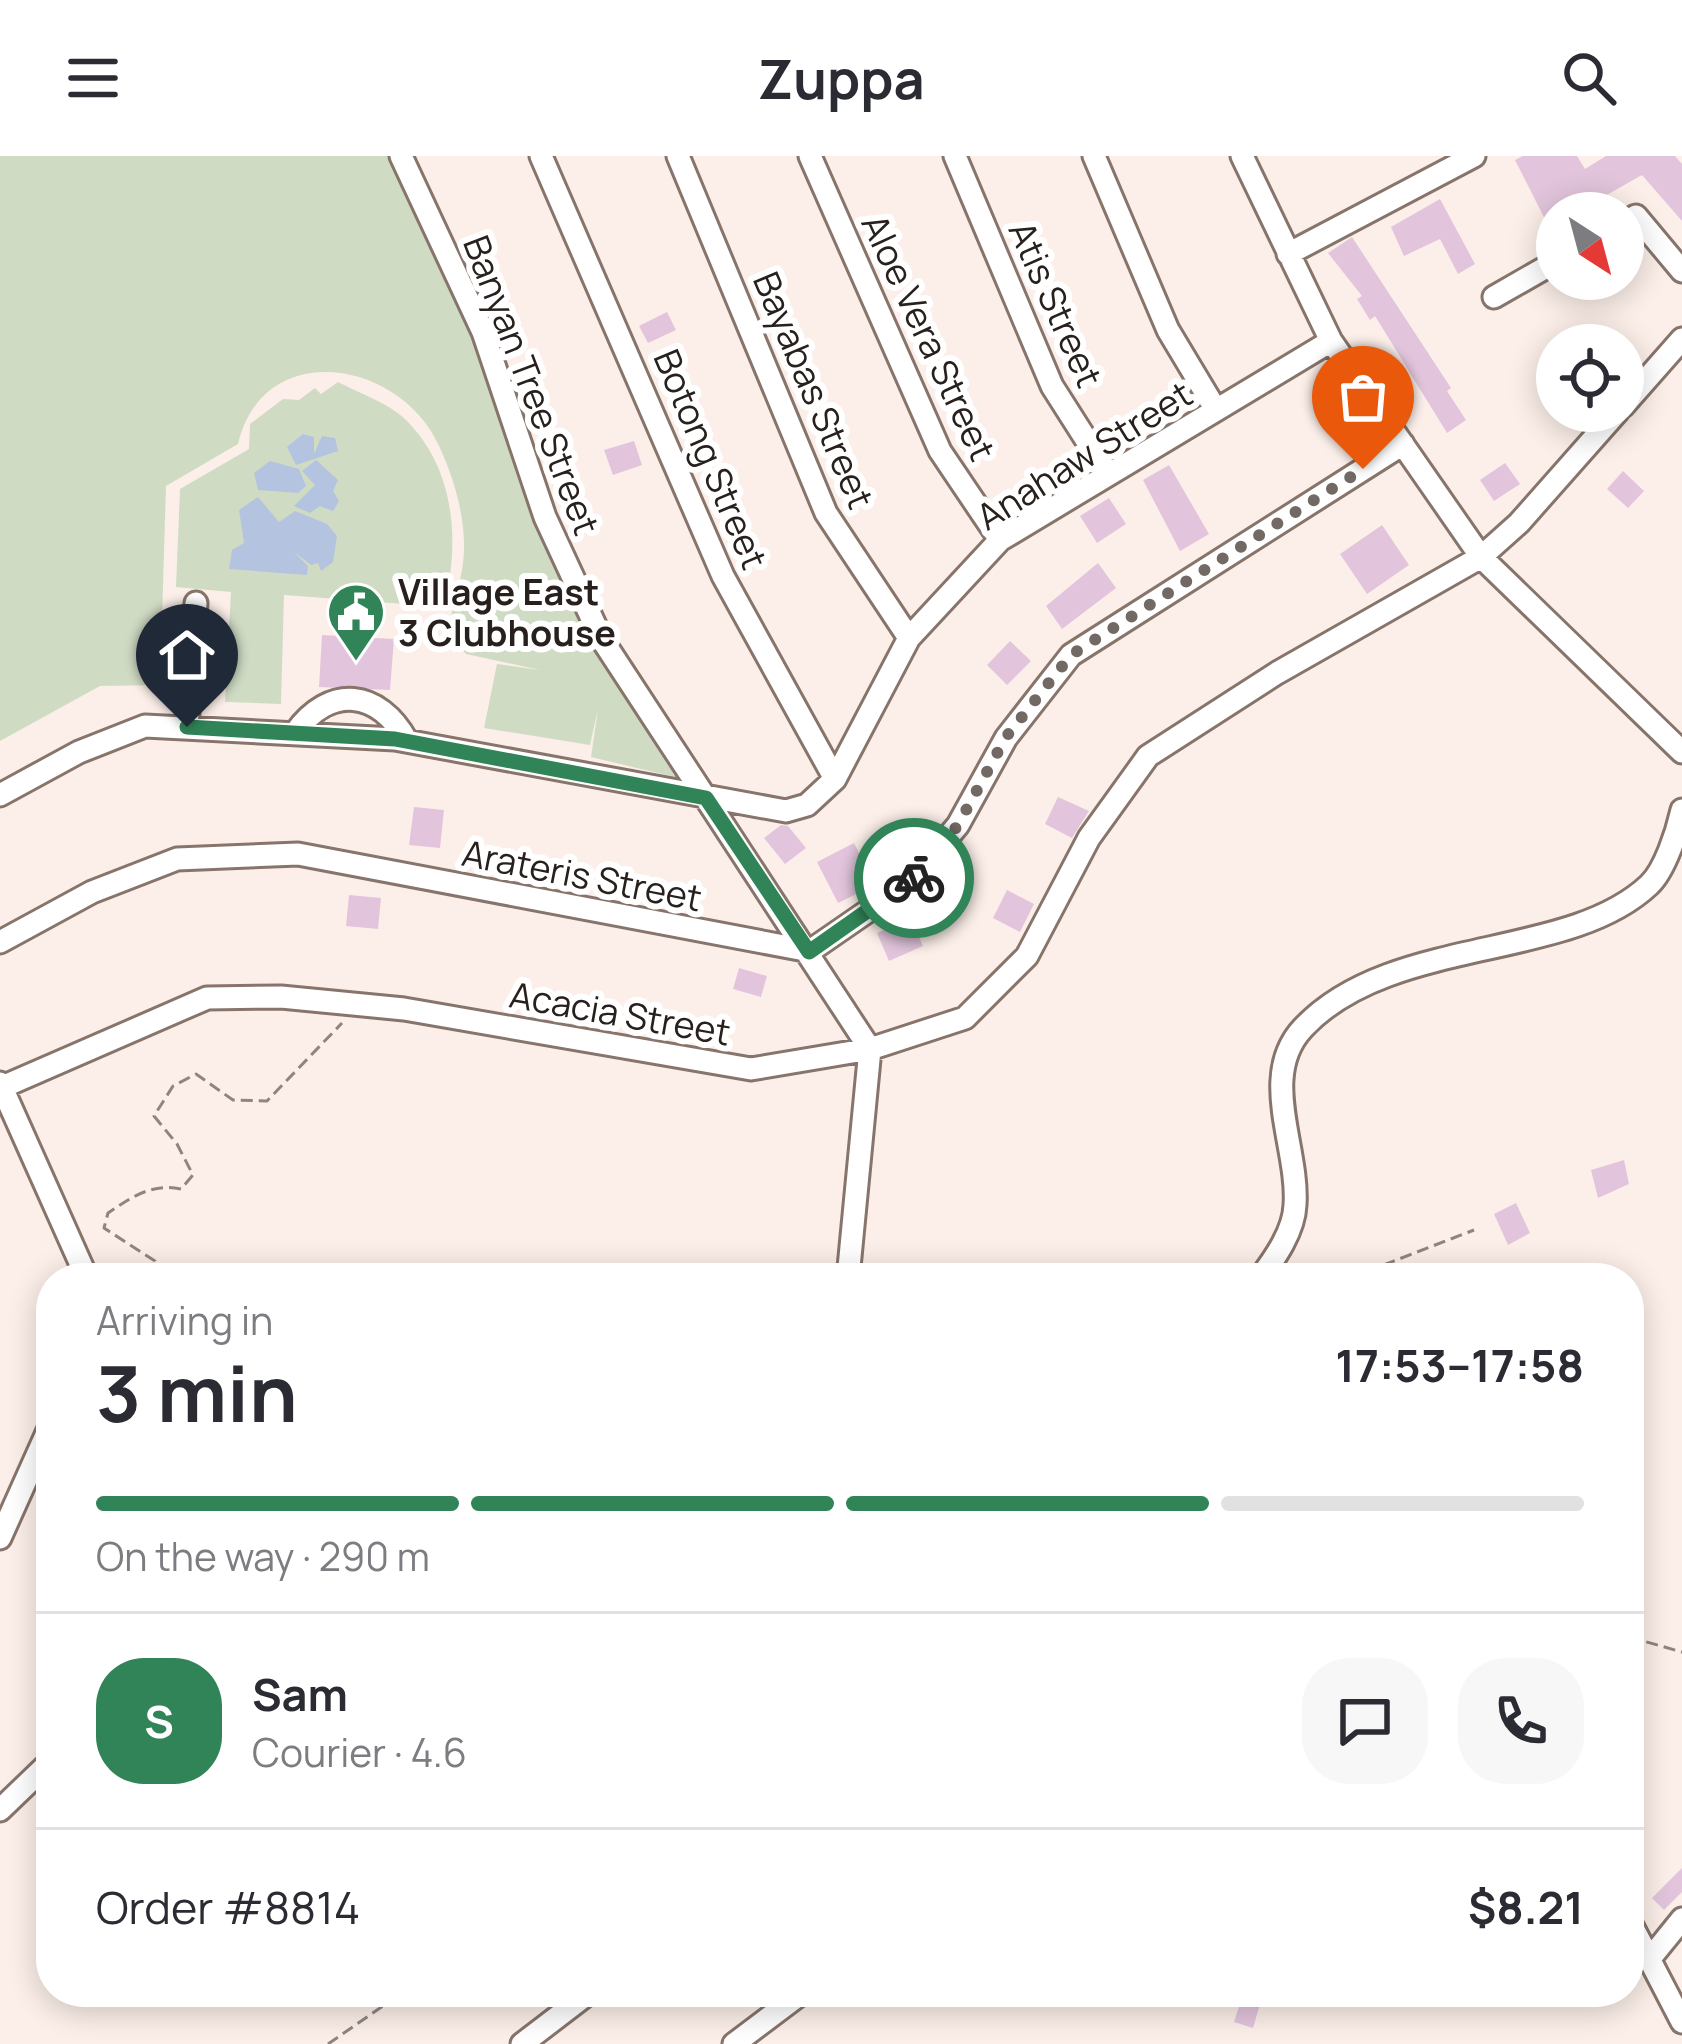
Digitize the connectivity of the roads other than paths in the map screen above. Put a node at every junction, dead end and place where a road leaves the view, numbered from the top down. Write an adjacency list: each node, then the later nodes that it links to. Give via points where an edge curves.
1 (401, 156): 31 (street, Banyan Tree Street, via 483,332 545,517 601,638)
2 (541, 156): 29 (street, Botong Street, via 723,576)
3 (678, 156): 24 (street, Bayabas Street, via 826,513)
4 (810, 156): 21 (street, Aloe Vera Street, via 940,451)
5 (956, 156): 20 (street, Atis Street, via 1052,386)
6 (1094, 156): 17 (street, via 1168,330)
7 (1242, 156): 10 (street)
8 (1474, 156): 10 (street)
9 (1644, 226): 11 (street)
10 (1288, 254): 15 (street)
11 (1682, 272)
12 (1536, 273): 13 (street)
13 (1494, 297)
14 (1682, 339): 16 (street, Acacia Street)
15 (1331, 341): 17 (street, Anahaw Street); 19 (street)
16 (1644, 382)
17 (1216, 410): 20 (street, Anahaw Street)
18 (1600, 432): 22 (street, Acacia Street)
19 (1403, 444): 22 (street); 34 (street, via 1071,655 910,883)
20 (1108, 474): 21 (street, Anahaw Street)
21 (1000, 540): 24 (street, Anahaw Street)
22 (1481, 557): 28 (street); 35 (street, Acacia Street, via 1148,756 1089,838 1027,956 965,1018)
23 (196, 602): 25 (street)
24 (909, 638): 29 (street, Anahaw Street)
25 (187, 727): 26 (street, Anahaw Street); 30 (street, Anahaw Street, via 145,726)
26 (295, 733): 27 (street, Anahaw Street); 27 (street, via 326,703 354,700 394,717)
27 (407, 741): 31 (street, Anahaw Street)
28 (1682, 752)
29 (836, 779): 31 (street, Anahaw Street, via 807,806 786,811)
30 (0, 794)
31 (706, 798): 34 (street, Banyan Tree Street)
32 (1682, 810): 39 (street, via 1651,884 1605,912 1433,958 1342,998 1302,1028 1281,1062 1296,1209)
33 (0, 942): 34 (street, Arateris Street, via 92,892 177,859 298,854)
34 (809, 952): 35 (street, Banyan Tree Street)
35 (870, 1049): 36 (street, Acacia Street, via 751,1069 361,1005 207,998); 38 (street)
36 (1, 1086): 37 (street)
37 (80, 1263)
38 (849, 1263)
39 (1271, 1263)
40 (36, 1458): 41 (street)
41 (0, 1538)
42 (36, 1775): 43 (street)
43 (0, 1810)
44 (1682, 1919): 46 (street)
45 (1644, 1952): 46 (street)
46 (1648, 1961): 49 (street)
47 (570, 2007): 50 (street)
48 (783, 2007): 51 (street)
49 (1682, 2022)
50 (521, 2044)
51 (734, 2044)

